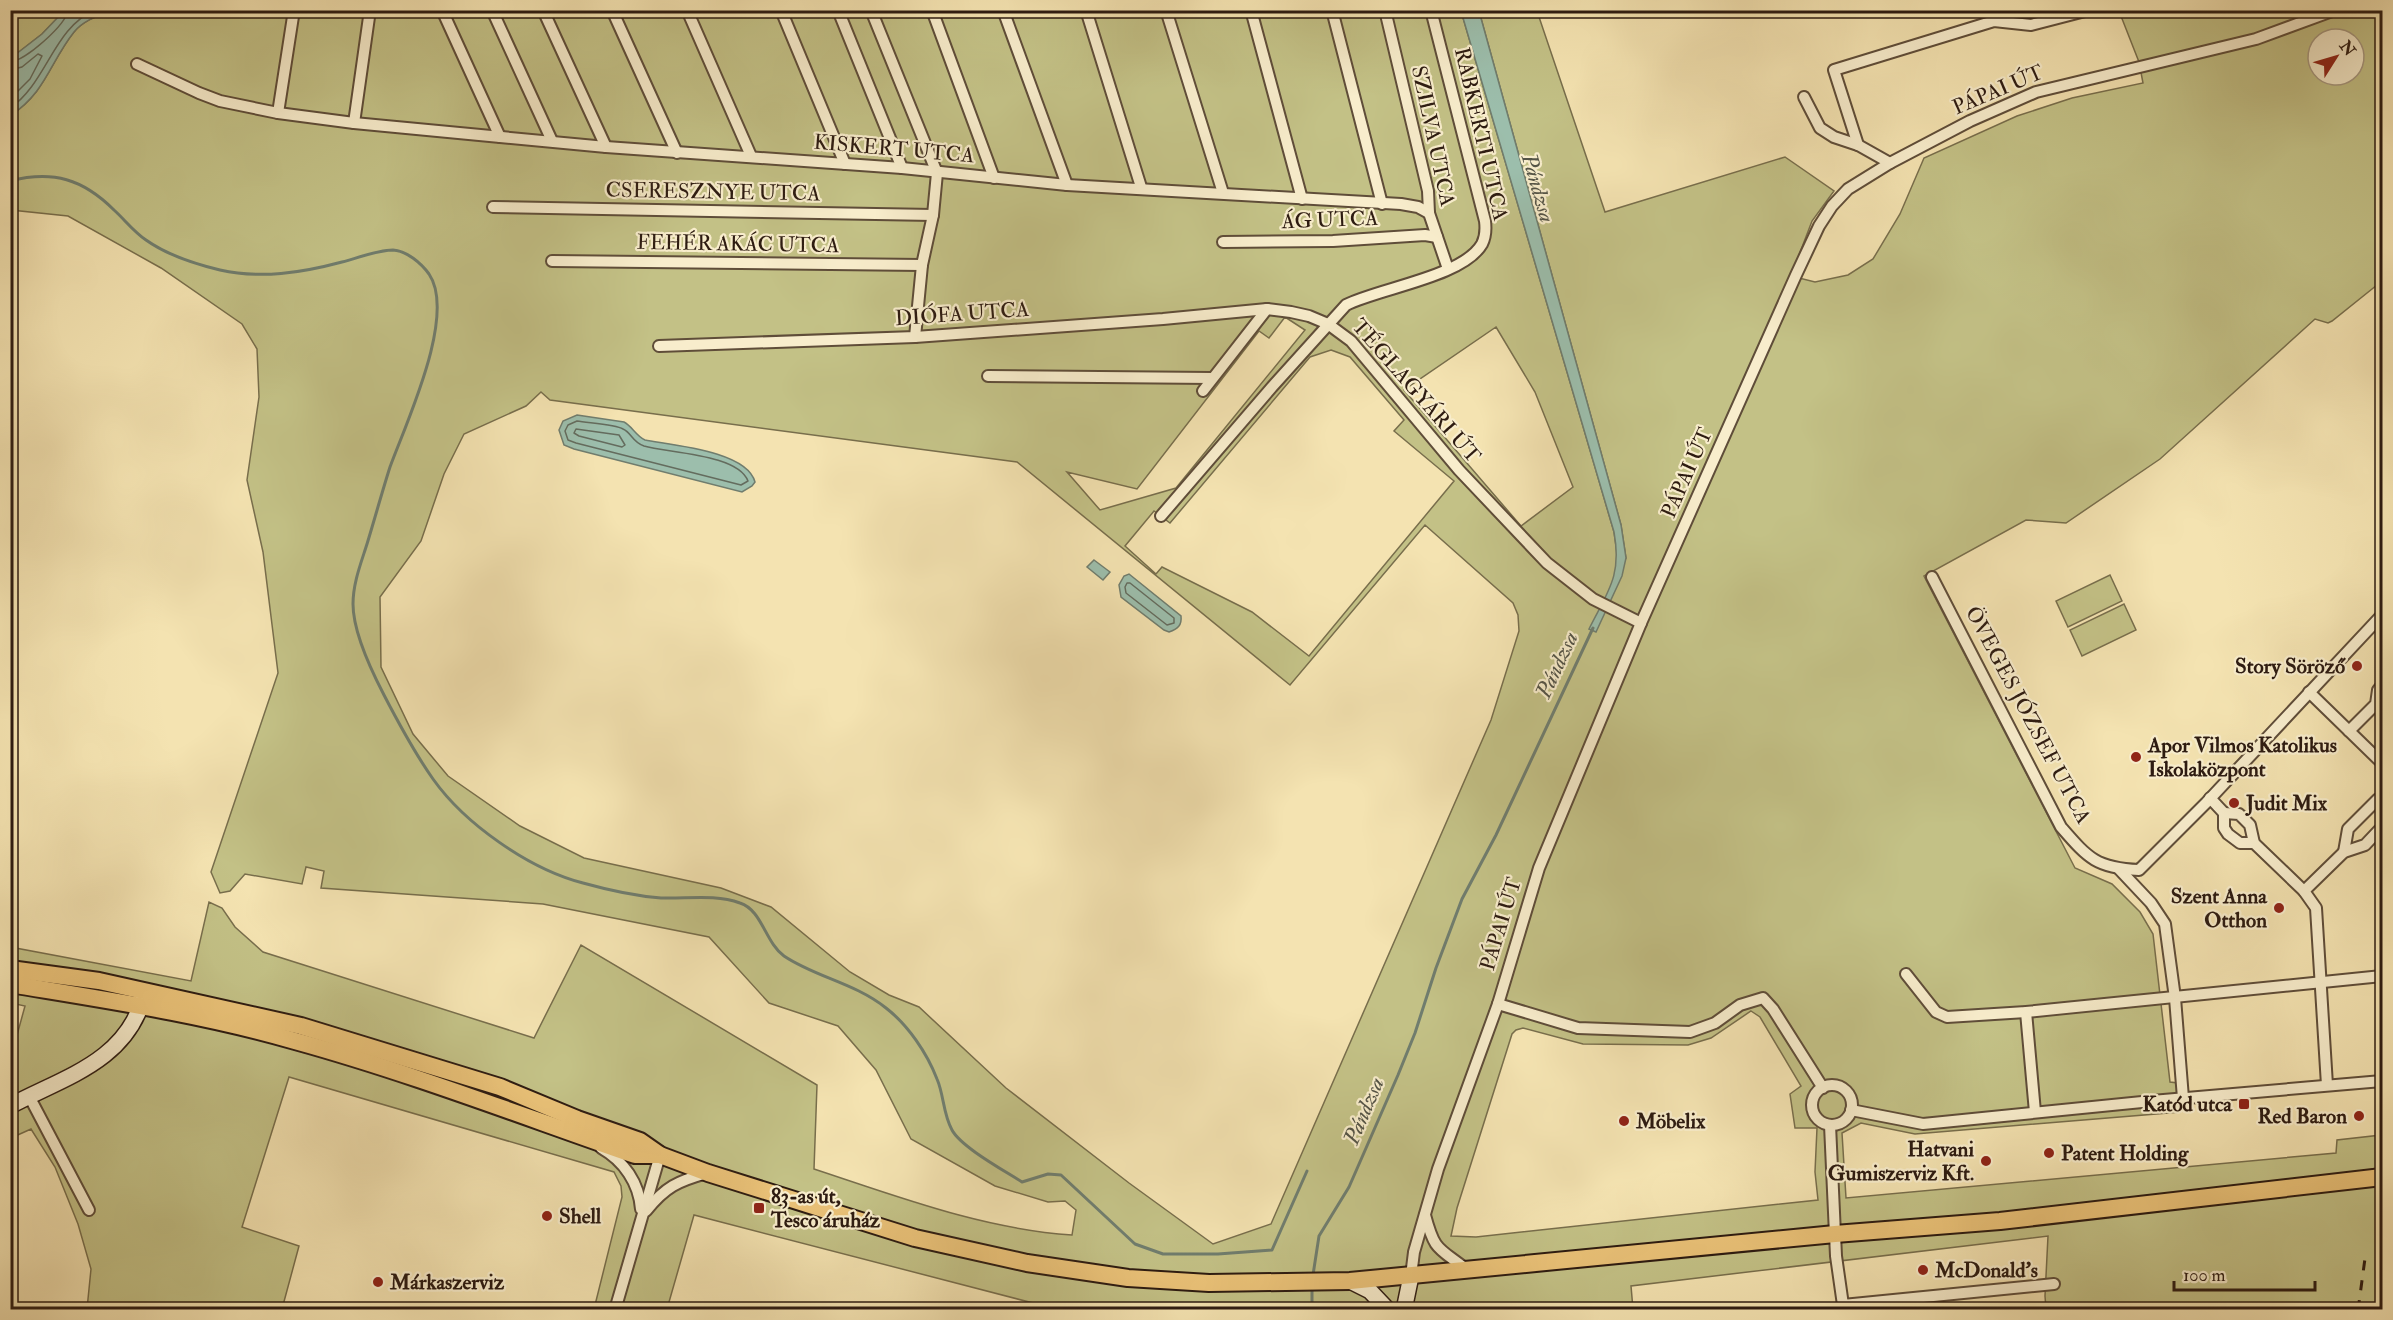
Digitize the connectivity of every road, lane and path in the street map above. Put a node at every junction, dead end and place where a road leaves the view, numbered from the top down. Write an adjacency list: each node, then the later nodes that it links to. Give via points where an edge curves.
1 (294, 10): 23 (street)
2 (370, 10): 24 (street)
3 (442, 10): 25 (street)
4 (492, 10): 26 (street)
5 (543, 10): 28 (street)
6 (612, 10): 29 (street)
7 (687, 10): 30 (street)
8 (781, 10): 32 (street)
9 (838, 10): 33 (street)
10 (871, 10): 34 (street)
11 (932, 10): 35 (street)
12 (1003, 10): 36 (street)
13 (1086, 10): 37 (street)
14 (1166, 10): 38 (street)
15 (1251, 10): 39 (street)
16 (1332, 10): 40 (street)
17 (1384, 10): 42 (street, SZILVA UTCA, via 1428,191)
18 (1431, 10): 48 (street, RABKERTI UTCA, via 1486,232 1478,250)
19 (2089, 10): 27 (street, via 2031,25 1994,21 1834,70)
20 (2335, 10): 31 (street, PÁPAI ÚT, via 2256,39 2036,92)
21 (137, 64): 23 (street, KISKERT UTCA, via 199,93)
22 (1804, 96): 27 (street, via 1820,128)
23 (278, 112): 24 (street, KISKERT UTCA)
24 (354, 123): 25 (street, KISKERT UTCA)
25 (500, 137): 26 (street, KISKERT UTCA)
26 (552, 141): 28 (street, KISKERT UTCA)
27 (1858, 145): 31 (street)
28 (606, 147): 29 (street, KISKERT UTCA)
29 (677, 153): 30 (street, KISKERT UTCA)
30 (751, 156): 32 (street, KISKERT UTCA)
31 (1890, 163): 59 (street, PÁPAI ÚT, via 1848,189 1819,226)
32 (844, 164): 33 (street, KISKERT UTCA)
33 (902, 168): 34 (street, KISKERT UTCA)
34 (937, 173): 35 (street, KISKERT UTCA); 43 (street)
35 (994, 178): 36 (street, KISKERT UTCA)
36 (1067, 185): 37 (street, KISKERT UTCA)
37 (1141, 187): 38 (street, KISKERT UTCA)
38 (1223, 193): 39 (street, KISKERT UTCA)
39 (1302, 200): 40 (street, KISKERT UTCA)
40 (1382, 204): 42 (street, KISKERT UTCA, via 1418,207)
41 (493, 207): 43 (street, CSERESZNYE UTCA)
42 (1429, 213): 44 (street, SZILVA UTCA)
43 (933, 215): 47 (street)
44 (1437, 237): 45 (street, ÁG UTCA); 48 (street, SZILVA UTCA)
45 (1223, 242)
46 (552, 261): 47 (street, FEHÉR AKÁC UTCA)
47 (922, 265): 51 (street)
48 (1448, 269): 50 (street, RABKERTI UTCA, via 1358,299 1346,305)
49 (1267, 309): 50 (street, via 1292,312); 51 (street, DIÓFA UTCA); 54 (street)
50 (1328, 324): 56 (street, TÉGLAGYÁRI ÚT); 59 (street, TÉGLAGYÁRI ÚT, via 1351,341 1459,470 1547,563 1593,599)
51 (915, 337): 52 (street, DIÓFA UTCA)
52 (659, 346)
53 (988, 376): 54 (street)
54 (1212, 378): 55 (street)
55 (1203, 391)
56 (1161, 516)
57 (1932, 577): 70 (street, ÖVEGES JÓZSEF UTCA, via 2061,827 2085,854 2104,866)
58 (2382, 615): 61 (street)
59 (1641, 623): 79 (street, PÁPAI ÚT, via 1539,868)
60 (2382, 685): 62 (street, via 2376,704)
61 (2309, 692): 62 (street); 64 (street)
62 (2349, 731): 63 (street)
63 (2382, 763)
64 (2210, 798): 66 (street); 70 (street, via 2139,870)
65 (2382, 798): 69 (street, via 2348,829)
66 (2224, 813): 68 (street, via 2240,814 2250,825); 68 (street, via 2228,834 2240,843)
67 (2382, 827): 69 (street, via 2365,845)
68 (2254, 843): 71 (street)
69 (2344, 852): 71 (street)
70 (2119, 869): 77 (street, via 2165,924)
71 (2304, 891): 75 (street, via 2316,908)
72 (10, 969): 78 (main road, via 99,981)
73 (1906, 974): 80 (street, via 1936,1012 1947,1017)
74 (2382, 976): 75 (street)
75 (2321, 982): 77 (street); 82 (street)
76 (10, 984): 78 (main road)
77 (2175, 998): 80 (street); 85 (street)
78 (143, 999): 84 (street, via 111,1052 94,1065); 90 (main road, via 339,1053); 91 (main road, via 270,1018 460,1074 640,1141)
79 (1498, 1004): 83 (street, via 1578,1028 1690,1032 1715,1023 1740,1005 1763,998); 95 (street, PÁPAI ÚT)
80 (2026, 1012): 88 (street)
81 (2382, 1081): 82 (street)
82 (2327, 1085): 85 (street)
83 (1823, 1088): 87 (street, via 1842,1089 1849,1097); 89 (street, via 1815,1095 1812,1107 1818,1119)
84 (29, 1096): 86 (street); 94 (street)
85 (2183, 1098): 88 (street)
86 (10, 1106)
87 (1851, 1110): 88 (street, via 1923,1124); 89 (street, via 1843,1122)
88 (2034, 1112)
89 (1830, 1125): 97 (street)
90 (575, 1134): 91 (main road, via 635,1155); 96 (street, via 609,1152 626,1168 640,1192)
91 (660, 1155): 92 (main road); 96 (street)
92 (708, 1173): 96 (street, via 683,1179 666,1189); 100 (main road, via 915,1239 1027,1263 1149,1280)
93 (2382, 1177): 97 (main road, via 2000,1221)
94 (89, 1210)
95 (1425, 1213): 98 (street, via 1432,1241); 99 (street, PÁPAI ÚT)
96 (642, 1215): 102 (street)
97 (1835, 1234): 98 (main road); 101 (street, via 1843,1305)
98 (1466, 1269): 99 (main road)
99 (1411, 1275): 100 (main road); 104 (street)
100 (1346, 1281): 103 (street, via 1370,1291)
101 (2054, 1284)
102 (615, 1310)
103 (1388, 1310)
104 (1404, 1310)

